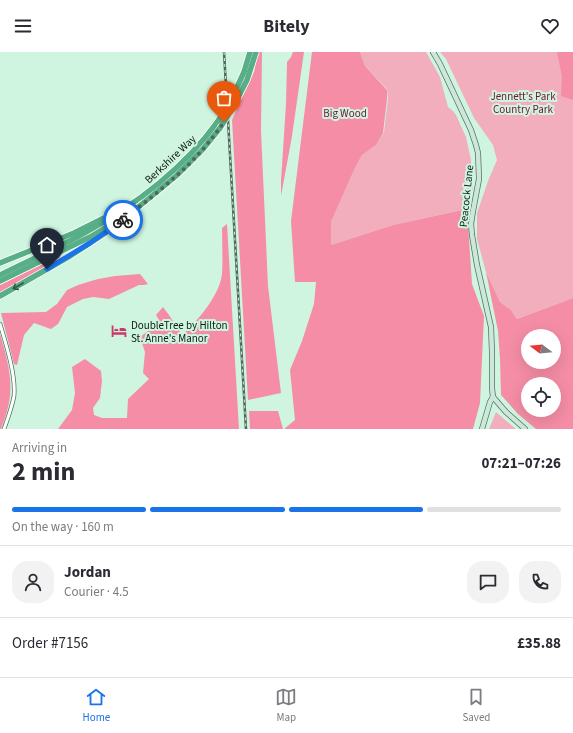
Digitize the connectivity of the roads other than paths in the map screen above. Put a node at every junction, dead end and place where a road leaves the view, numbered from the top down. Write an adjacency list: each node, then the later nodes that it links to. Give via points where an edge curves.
1 (250, 52): 5 (highway, Berkshire Way, bridge, via 233,96 218,121 196,149 178,168)
2 (256, 52): 4 (highway, Berkshire Way, bridge, via 247,80 220,128 186,167)
3 (433, 52): 11 (street, Peacock Lane, via 471,130 478,153 479,179 472,236 476,265 491,327)
4 (143, 203): 8 (highway, via 90,237); 9 (highway, one-way to 9, via 90,243)
5 (126, 208): 6 (highway); 7 (highway, via 78,237)
6 (0, 264)
7 (0, 275)
8 (0, 281)
9 (0, 296)
10 (0, 324): 12 (street, via 10,360 14,395)
11 (493, 397): 13 (street); 14 (street)
12 (4, 429)
13 (482, 429)
14 (524, 429)

